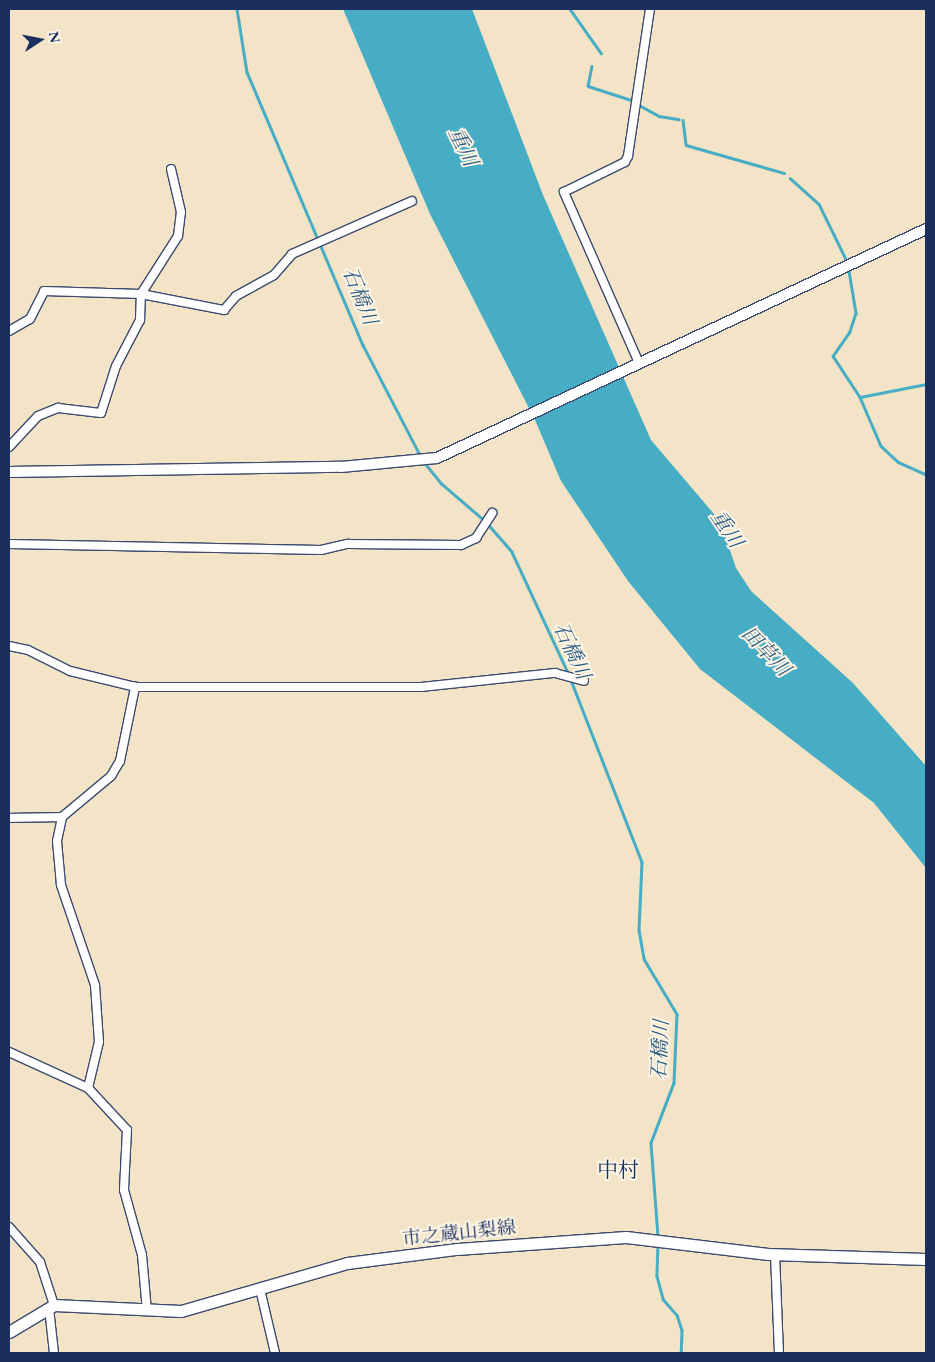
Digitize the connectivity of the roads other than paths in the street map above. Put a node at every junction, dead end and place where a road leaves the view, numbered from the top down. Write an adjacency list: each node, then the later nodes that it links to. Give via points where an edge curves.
1 (650, 9): 7 (street, via 628,156 625,162 564,192)
2 (171, 169): 5 (street, via 181,212 178,236)
3 (412, 201): 5 (street, via 292,254 274,275 236,296 224,310)
4 (926, 229): 7 (street)
5 (141, 294): 6 (street, via 44,291 30,319); 8 (street, via 140,320 116,366 101,413 58,408 38,416)
6 (9, 331)
7 (639, 363): 9 (street, via 519,422 437,458 416,462)
8 (9, 448)
9 (9, 472)
10 (491, 513): 11 (street, via 470,544 461,545 348,544 321,550)
11 (9, 544)
12 (9, 646): 14 (street, via 28,650 70,671)
13 (583, 681): 14 (street, via 564,675 356,689)
14 (135, 687): 15 (street, via 120,761 111,776)
15 (62, 817): 16 (street); 18 (street, via 56,861 95,984 99,1042)
16 (9, 818)
17 (9, 1052): 18 (street)
18 (88, 1088): 24 (street, via 129,1134 124,1190 142,1255)
19 (9, 1227): 23 (street, via 40,1262)
20 (775, 1254): 21 (main road, 市之蔵山梨線); 22 (main road, 市之蔵山梨線, via 659,1239 572,1240 347,1263); 28 (street)
21 (926, 1259)
22 (260, 1289): 24 (main road, 市之蔵山梨線, via 181,1312); 27 (street)
23 (52, 1307): 24 (main road, 市之蔵山梨線); 25 (main road); 26 (street)
24 (146, 1311)
25 (9, 1332)
26 (54, 1353)
27 (275, 1353)
28 (779, 1353)

